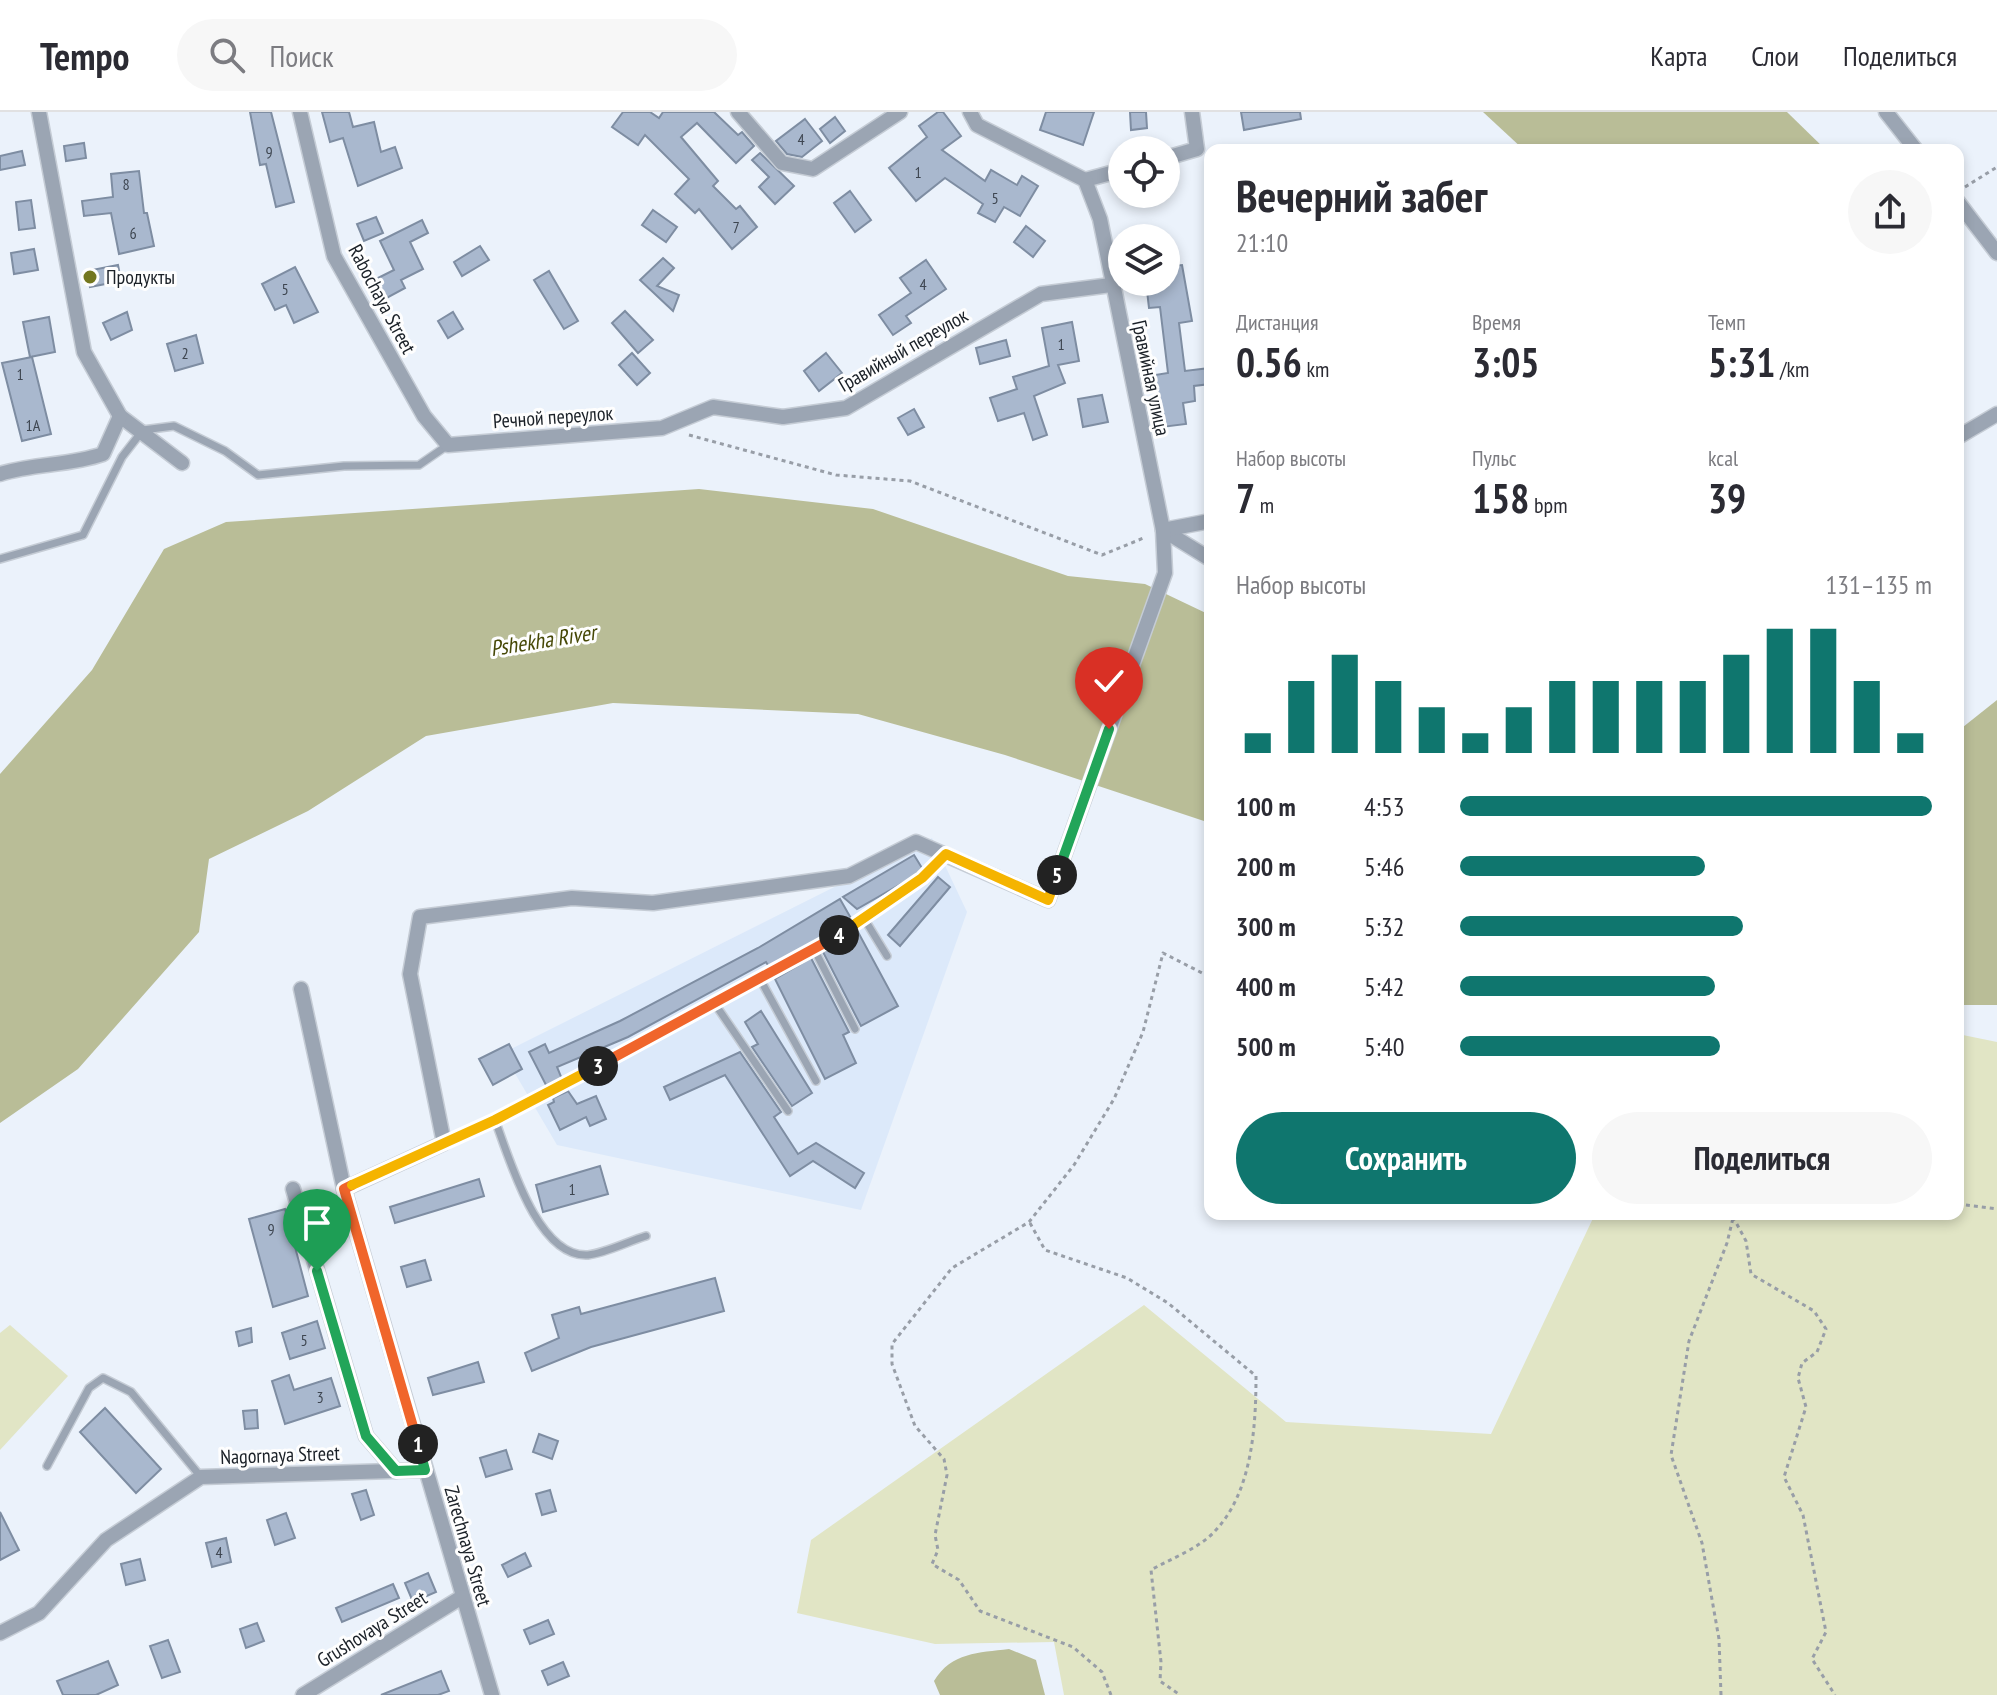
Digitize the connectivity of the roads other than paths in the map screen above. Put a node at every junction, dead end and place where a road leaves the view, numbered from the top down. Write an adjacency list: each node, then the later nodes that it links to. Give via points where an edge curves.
1 (39, 112): 18 (street, via 84,352)
2 (300, 112): 22 (street, Rabochaya Street, via 334,256 424,416)
3 (738, 112): 4 (street, via 782,163 813,169)
4 (900, 112)
5 (970, 112): 11 (street, via 977,125)
6 (1192, 112): 9 (street, via 1197,149)
7 (1886, 112): 8 (street)
8 (1911, 144)
9 (1180, 154)
10 (1108, 174): 11 (street)
11 (1085, 180): 14 (street, Гравийная улица, via 1100,219)
12 (1964, 210): 13 (street)
13 (1997, 253)
14 (1108, 267)
15 (1108, 285): 19 (street, Гравийный переулок, via 1041,294 846,408 783,417 713,407)
16 (1113, 296): 26 (street, Гравийная улица)
17 (1997, 414): 21 (street)
18 (120, 416): 20 (street); 24 (street, via 103,454)
19 (662, 428): 22 (street, Речной переулок)
20 (143, 430): 22 (lane, via 174,426 225,451 258,475 419,465); 23 (street); 28 (lane, via 122,457 83,535)
21 (1964, 433)
22 (448, 445)
23 (182, 463)
24 (0, 474)
25 (1204, 522): 26 (street)
26 (1163, 530): 27 (street); 29 (street, Гравийная улица, via 1165,573 1048,900)
27 (1204, 555)
28 (0, 559)
29 (946, 854): 30 (lane); 40 (street, via 916,842 849,876 653,903 572,898 420,917 410,974)
30 (865, 920): 31 (lane); 32 (lane)
31 (814, 949): 33 (lane); 36 (lane)
32 (887, 956)
33 (760, 979): 35 (lane); 37 (lane)
34 (301, 989): 42 (street, Zarechnaya Street)
35 (715, 1004): 38 (lane); 39 (lane)
36 (855, 1029)
37 (816, 1081)
38 (788, 1111)
39 (495, 1120): 40 (lane); 43 (lane, via 532,1214 555,1243 586,1255)
40 (444, 1143): 42 (street)
41 (293, 1189): 46 (street, via 366,1436)
42 (344, 1189): 45 (street, Zarechnaya Street)
43 (646, 1236)
44 (47, 1466): 47 (lane, via 89,1388 103,1378 131,1392)
45 (425, 1470): 46 (street, Nagornaya Street); 48 (street, Zarechnaya Street)
46 (396, 1471): 47 (street, Nagornaya Street)
47 (201, 1477): 49 (street, Nagornaya Street, via 106,1540 39,1613)
48 (462, 1597): 50 (street, Grushovaya Street); 51 (street, Zarechnaya Street)
49 (0, 1633)
50 (303, 1695)
51 (492, 1695)

